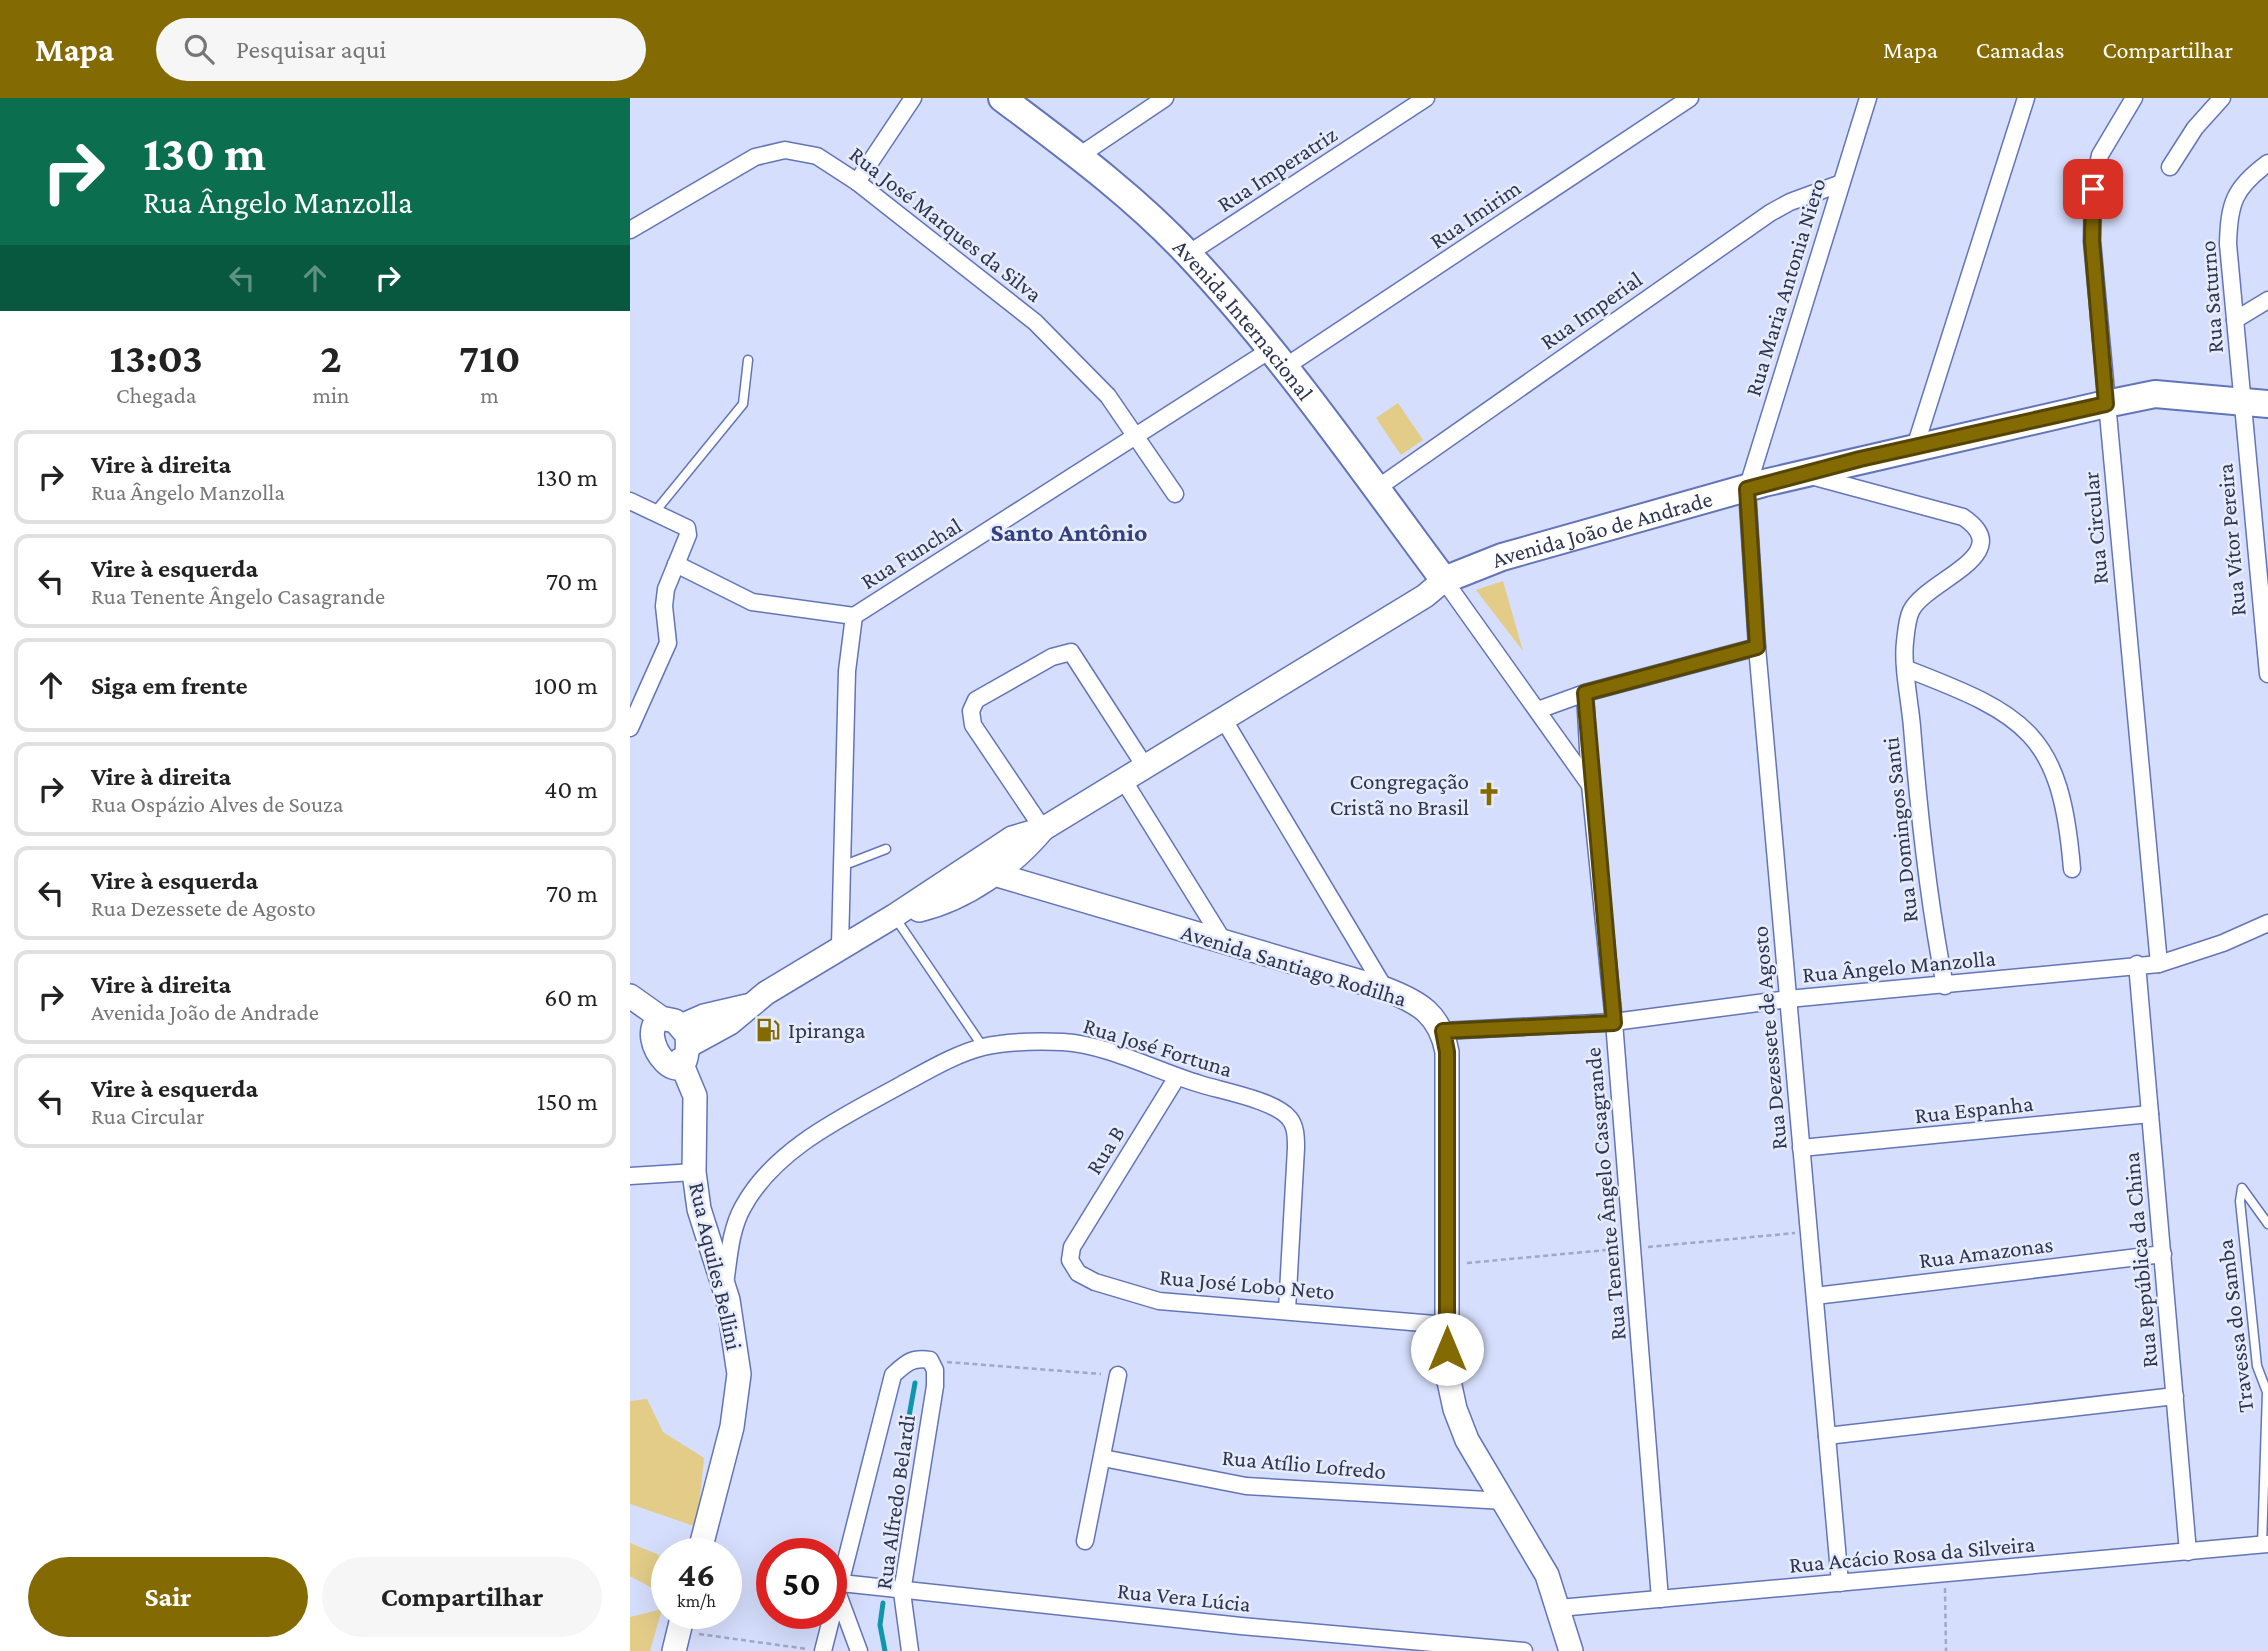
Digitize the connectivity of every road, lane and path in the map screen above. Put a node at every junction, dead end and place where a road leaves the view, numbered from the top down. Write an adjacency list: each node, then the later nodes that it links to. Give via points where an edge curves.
1 (913, 98): 13 (street)
2 (1002, 98): 10 (main road, Avenida Internacional)
3 (1165, 98): 10 (street)
4 (1426, 98): 16 (street, Rua Imperatriz)
5 (1689, 98): 19 (street, Rua Imirim)
6 (1867, 98): 14 (street, Rua Maria Antonia Niero)
7 (2026, 98): 24 (street)
8 (2134, 98): 22 (street, Rua Circular, via 2100,155 2093,189 2092,241)
9 (2222, 98): 12 (street, via 2194,128)
10 (1079, 156): 16 (main road, Avenida Internacional)
11 (2268, 163): 18 (street, Rua Saturno, via 2235,194 2229,215)
12 (2170, 167)
13 (857, 182): 15 (street, Rua José Marques da Silva, via 817,156 769,152); 23 (street, Rua José Marques da Silva, via 1035,322 1081,366)
14 (1839, 184): 26 (street, Rua Imperial, via 1770,212); 27 (street, Rua Maria Antonia Niero)
15 (630, 230)
16 (1188, 254): 19 (main road, Avenida Internacional)
17 (2268, 300): 18 (street)
18 (2235, 320): 21 (street, Rua Saturno)
19 (1277, 358): 23 (street, Rua Funchal); 26 (main road, Avenida Internacional)
20 (748, 360): 30 (lane, via 743,404)
21 (2255, 403): 22 (main road, Avenida João de Andrade, via 2155,394); 34 (street, Rua Vítor Pereira)
22 (2106, 404): 24 (main road, Avenida João de Andrade); 57 (street, Rua Circular)
23 (1137, 435): 28 (street, Rua José Marques da Silva); 33 (street, Rua Funchal)
24 (1914, 447): 25 (main road, Avenida João de Andrade)
25 (1801, 474): 27 (main road, Avenida João de Andrade); 36 (street, Rua Domingos Santi, via 1963,517 1980,534 1974,558 1934,586 1911,611 1904,645)
26 (1376, 489): 32 (main road, Avenida Internacional)
27 (1747, 489): 32 (main road, Avenida João de Andrade, via 1502,558); 35 (street, Rua Dezessete de Agosto)
28 (1175, 494)
29 (630, 501): 30 (street)
30 (654, 513): 31 (street, via 687,528 688,541)
31 (676, 564): 33 (street, via 752,602); 41 (street, via 664,607 668,643)
32 (1444, 580): 39 (street, Rua Tenente Ângelo Casagrande); 40 (main road, Avenida João de Andrade, via 1425,597)
33 (854, 615): 48 (street, Rua Funchal)
34 (2265, 620): 37 (street, Rua Vítor Pereira)
35 (1757, 647): 38 (street); 61 (street, Rua Dezessete de Agosto)
36 (1907, 669): 49 (street, via 1980,697 2020,724 2044,749 2068,817); 58 (street, Rua Domingos Santi, via 1922,849)
37 (2268, 674)
38 (1585, 693): 39 (street); 44 (street)
39 (1538, 710): 44 (street, Rua Tenente Ângelo Casagrande)
40 (1224, 720): 42 (main road, Avenida João de Andrade); 59 (street)
41 (630, 728)
42 (1146, 768): 43 (main road, Avenida João de Andrade); 45 (street, via 1071,652 1052,657 976,700 971,710 973,724)
43 (1124, 781): 45 (main road, Avenida João de Andrade); 54 (street)
44 (1590, 785): 62 (street, Rua Tenente Ângelo Casagrande)
45 (1035, 831): 47 (main road, Avenida João de Andrade); 52 (main road, Avenida João de Andrade, via 1012,838)
46 (886, 849): 48 (lane)
47 (1020, 857): 50 (main road, Avenida João de Andrade); 51 (main road, via 1022,876)
48 (842, 866): 55 (street, Rua Funchal)
49 (2072, 869)
50 (994, 874): 51 (main road, Avenida Santiago Rodilha); 52 (main road, Avenida João de Andrade, via 934,906)
51 (1030, 885): 54 (main road, Avenida Santiago Rodilha)
52 (894, 916): 55 (main road, Avenida João de Andrade); 65 (lane)
53 (2268, 923): 57 (street, Rua Ângelo Manzolla)
54 (1224, 942): 59 (main road, Avenida Santiago Rodilha)
55 (840, 946): 66 (main road, Avenida João de Andrade, via 730,1023)
56 (2137, 964): 57 (street, Rua Ângelo Manzolla); 58 (street, Rua Ângelo Manzolla); 68 (street, Rua República da China)
57 (2159, 964)
58 (1945, 986): 61 (street, Rua Ângelo Manzolla)
59 (1384, 989): 63 (main road, Avenida Santiago Rodilha, via 1409,998)
60 (630, 996): 66 (main road)
61 (1788, 999): 62 (street, Rua Ângelo Manzolla); 69 (street, Rua Dezessete de Agosto)
62 (1614, 1023): 63 (street, Rua Ângelo Manzolla); 94 (street, Rua Tenente Ângelo Casagrande)
63 (1443, 1031): 78 (main road, via 1447,1052)
64 (635, 1033): 66 (main road, Avenida João de Andrade, via 653,1020); 66 (main road, Rua Aquiles Bellini, via 646,1061)
65 (983, 1047): 67 (street, Rua José Fortuna, via 1066,1042); 75 (street, Rua José Fortuna, via 949,1060 853,1112 782,1160 757,1186 735,1223)
66 (670, 1048): 70 (main road, Rua Aquiles Bellini, via 695,1096)
67 (1177, 1077): 73 (street, Rua B); 77 (street, Rua José Fortuna, via 1276,1108 1295,1130)
68 (2150, 1114): 69 (street, Rua Espanha); 74 (street, Rua República da China)
69 (1801, 1148): 76 (street, Rua Dezessete de Agosto)
70 (694, 1172): 71 (street); 75 (main road, Rua Aquiles Bellini, via 706,1236)
71 (630, 1176)
72 (2268, 1224): 87 (lane, Travessa do Samba, via 2242,1188 2257,1366 2267,1392)
73 (1072, 1247): 77 (street, Rua José Lobo Neto, via 1070,1260 1078,1273 1131,1295)
74 (2162, 1254): 76 (street, Rua Amazonas); 81 (street, Rua República da China)
75 (725, 1289): 85 (main road, Rua Aquiles Bellini, via 739,1374 738,1397)
76 (1815, 1296): 82 (street, Rua Dezessete de Agosto)
77 (1287, 1310): 78 (street, Rua José Lobo Neto)
78 (1447, 1325): 84 (main road, via 1447,1372 1455,1409 1466,1440)
79 (930, 1360): 80 (path); 89 (street, via 908,1361 892,1374); 93 (street, Rua Alfredo Belardi, via 935,1387)
80 (1118, 1375): 83 (street)
81 (2175, 1396): 82 (street); 88 (street, Rua República da China)
82 (1827, 1436): 91 (street, Rua Dezessete de Agosto)
83 (1103, 1458): 84 (street, Rua Atílio Lofredo, via 1245,1486); 86 (street)
84 (1504, 1501): 95 (main road, via 1547,1575)
85 (703, 1538)
86 (1085, 1541)
87 (2265, 1545): 88 (street, Rua Acácio Rosa da Silveira)
88 (2188, 1552): 90 (street, Rua Acácio Rosa da Silveira)
89 (847, 1561)
90 (1945, 1574): 91 (street, Rua Acácio Rosa da Silveira); 104 (path)
91 (1840, 1583): 94 (street, Rua Acácio Rosa da Silveira)
92 (847, 1590): 93 (street, Rua Vera Lúcia)
93 (902, 1592): 101 (street, Rua Alfredo Belardi); 102 (street, Rua Vera Lúcia)
94 (1660, 1599): 95 (street, Rua Acácio Rosa da Silveira)
95 (1559, 1608): 103 (main road)
96 (847, 1612): 100 (street)
97 (828, 1629): 99 (street)
98 (679, 1632): 99 (path)
99 (821, 1651)
100 (859, 1651)
101 (911, 1651)
102 (1524, 1651)
103 (1571, 1651)
104 (1946, 1651)

